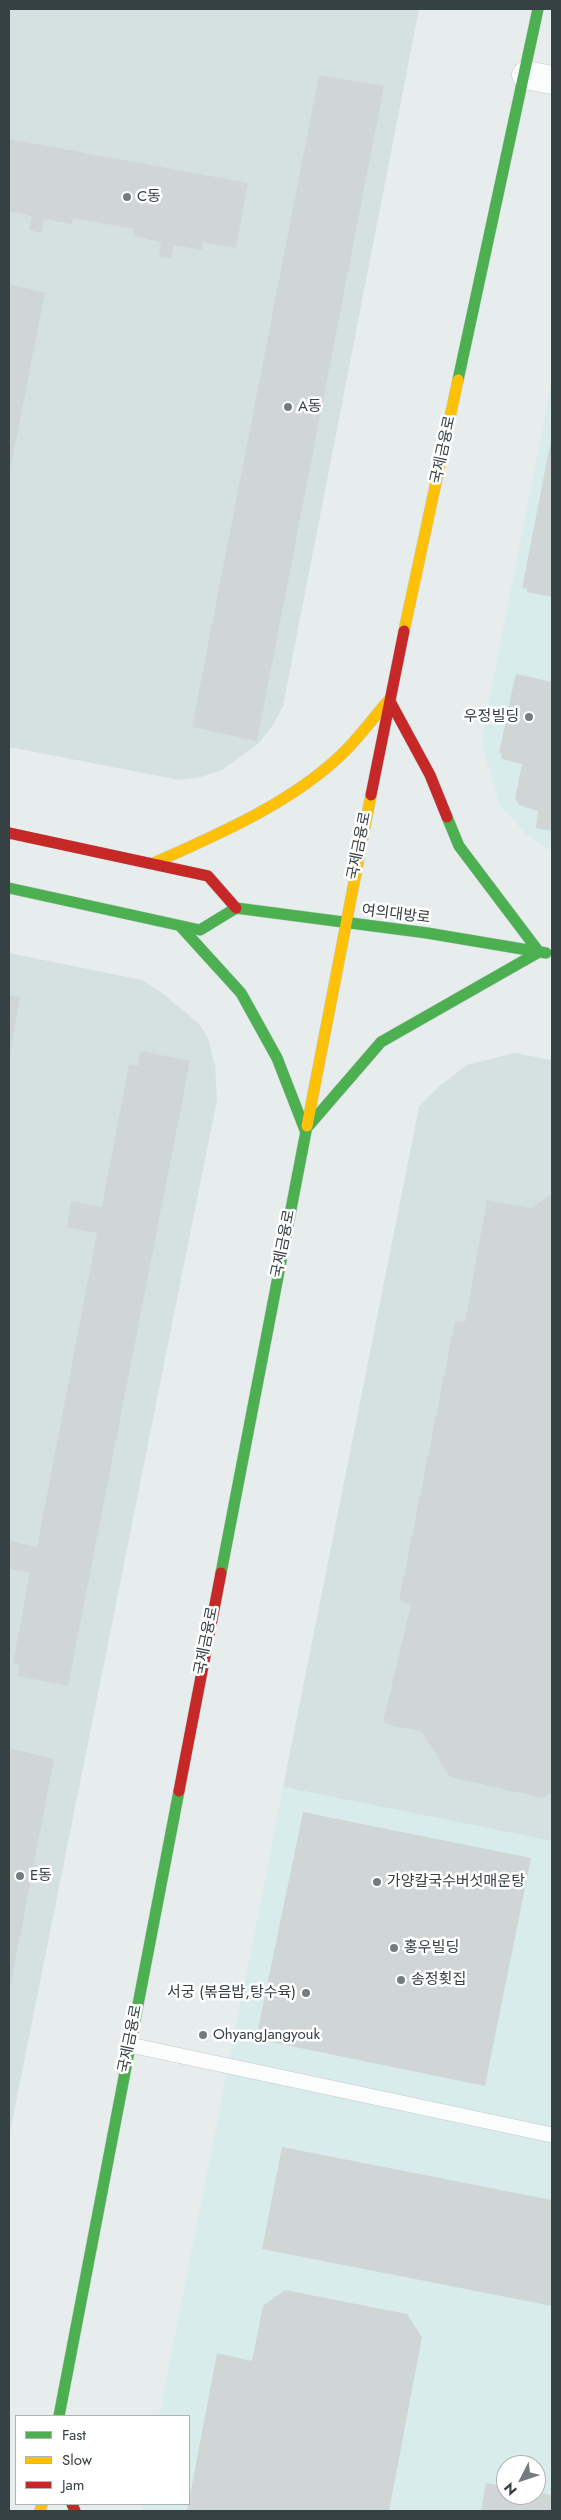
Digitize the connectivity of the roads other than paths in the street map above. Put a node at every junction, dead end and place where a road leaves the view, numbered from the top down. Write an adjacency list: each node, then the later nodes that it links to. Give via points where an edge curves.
1 (538, 9): 2 (street, 국제금융로)
2 (526, 75): 3 (street); 4 (street, 국제금융로)
3 (552, 80)
4 (389, 700): 6 (street, via 341,755 294,791 226,831); 9 (street, 국제금융로); 11 (street, via 430,775 459,846)
5 (9, 833): 6 (street)
6 (154, 862): 8 (street, via 208,876)
7 (9, 888): 10 (street)
8 (236, 908): 9 (street, 여의대방로); 10 (street, via 200,930)
9 (345, 924): 11 (street, 여의대방로, via 427,933); 13 (street, 국제금융로)
10 (181, 927): 13 (street, via 241,993 276,1058)
11 (539, 952): 12 (street, 여의대방로); 13 (street, via 381,1042)
12 (552, 954)
13 (305, 1130): 14 (street, 국제금융로)
14 (130, 2045): 15 (lane); 16 (street, 국제금융로)
15 (552, 2135)
16 (59, 2415)

